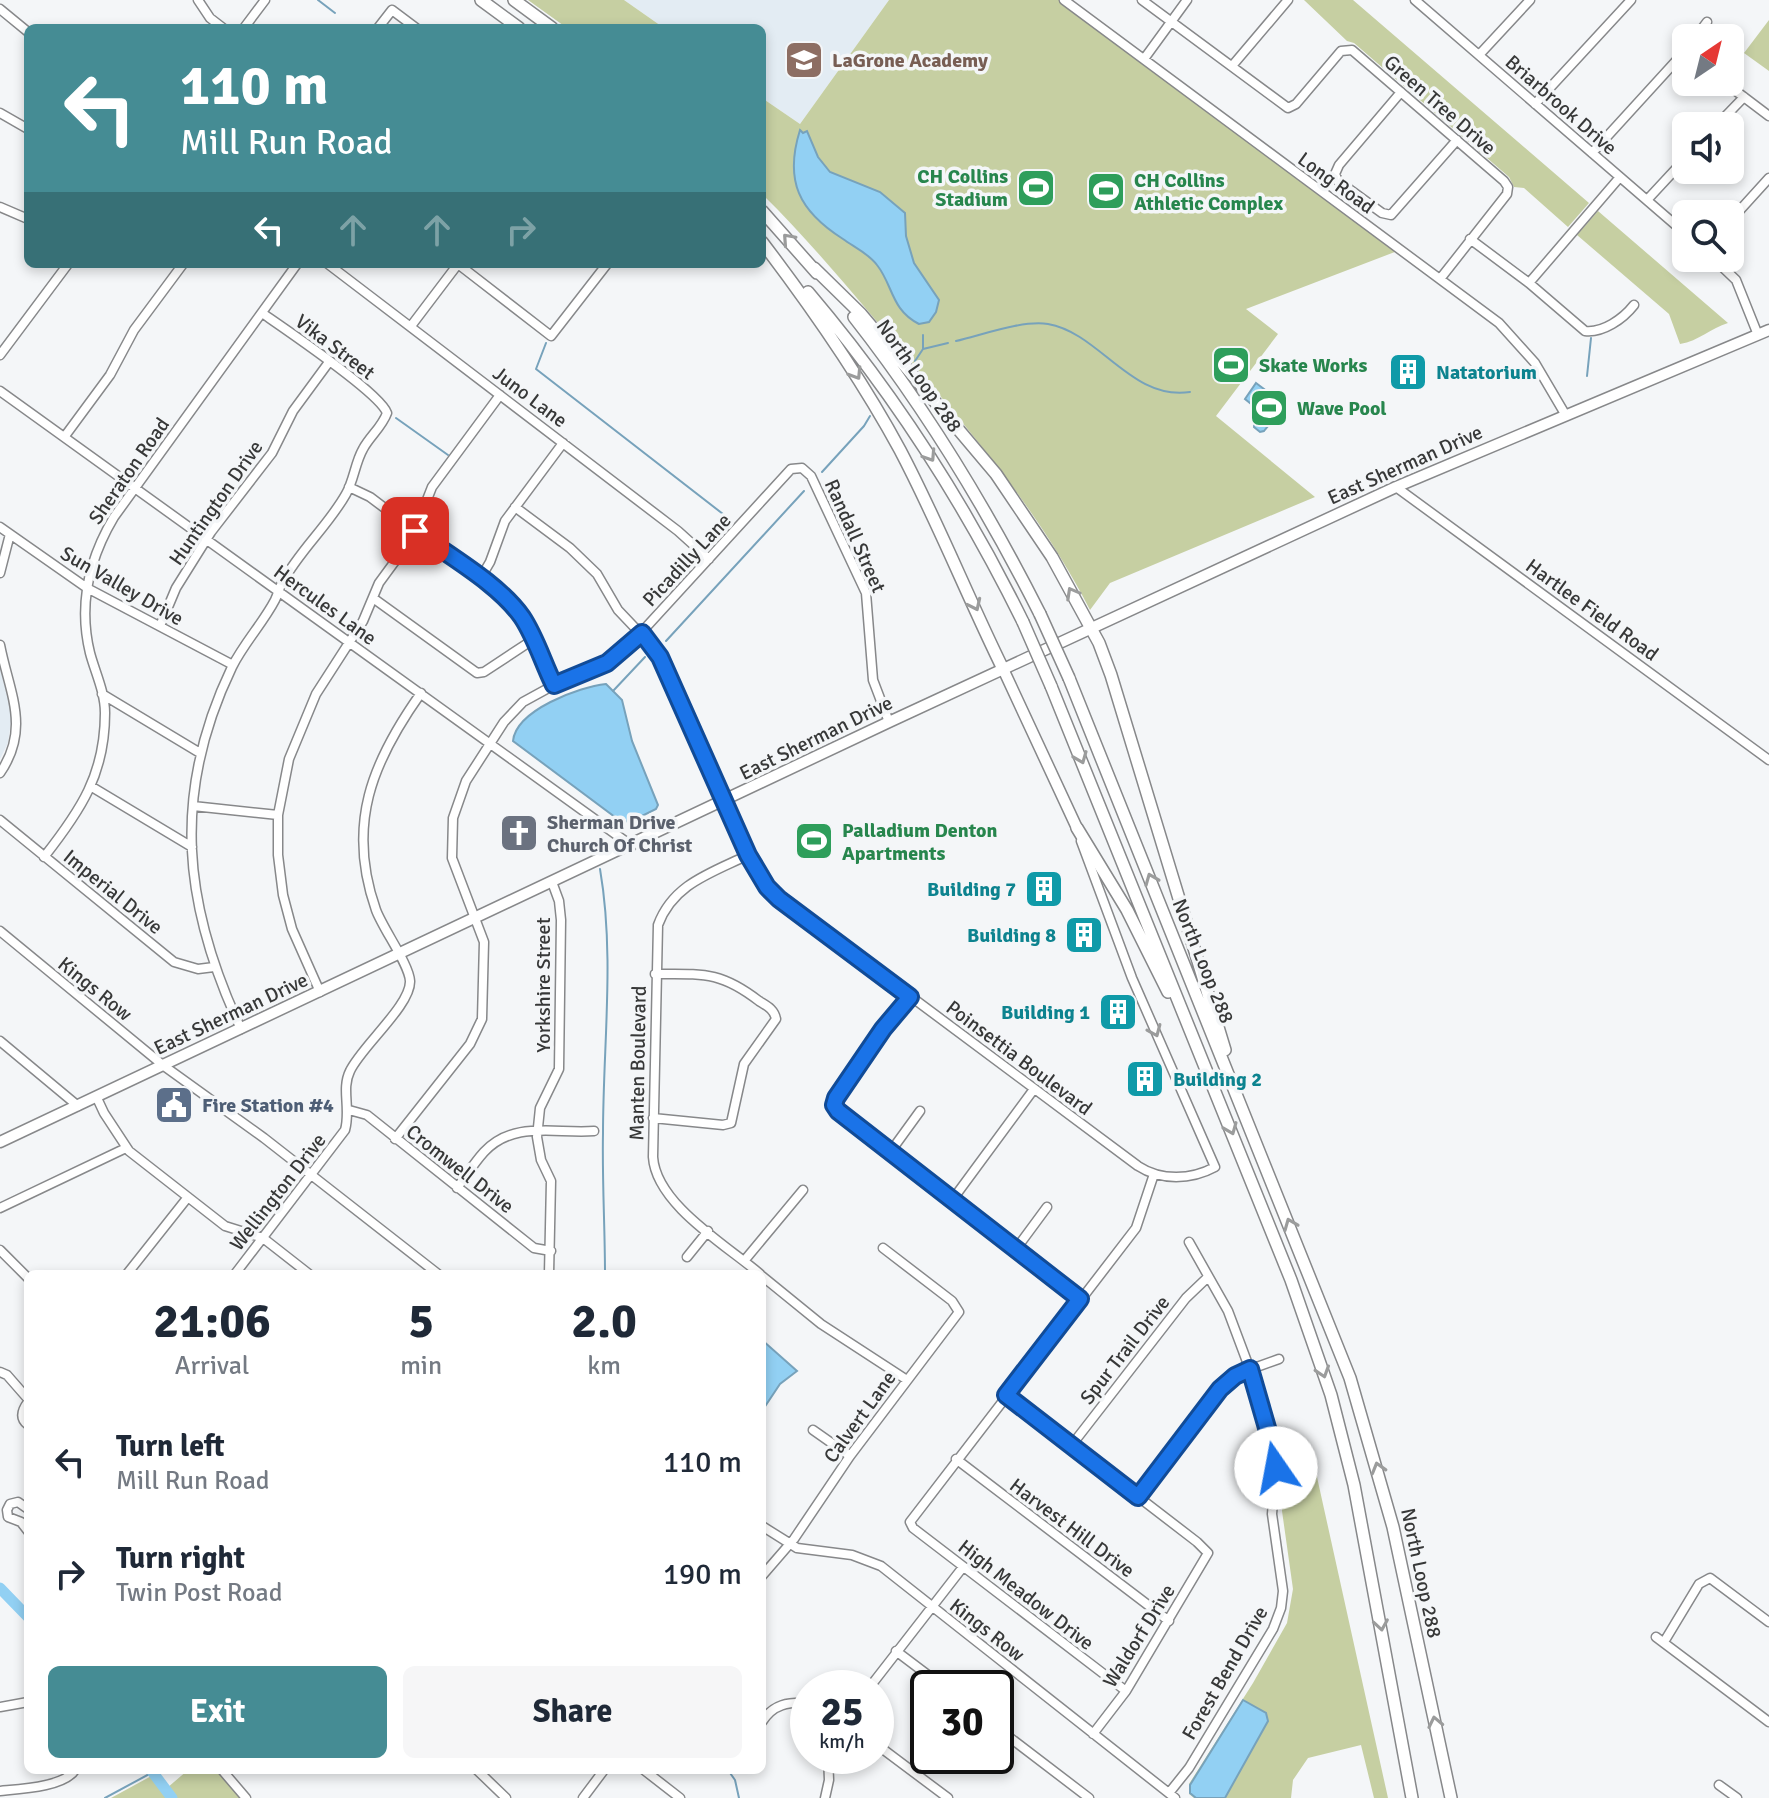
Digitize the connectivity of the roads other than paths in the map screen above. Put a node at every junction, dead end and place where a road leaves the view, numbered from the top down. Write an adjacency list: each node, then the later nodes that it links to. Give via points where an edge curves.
1 (198, 0): 15 (street)
2 (265, 0): 16 (street)
3 (481, 0): 19 (highway)
4 (514, 0): 20 (highway)
5 (1064, 0): 23 (street, Long Road)
6 (1142, 0): 14 (street)
7 (1187, 0): 14 (street)
8 (1288, 0): 24 (street)
9 (1530, 0): 22 (street)
10 (1616, 0): 12 (street)
11 (1423, 2): 22 (street, Briarbrook Drive)
12 (1628, 3): 28 (street)
13 (0, 9): 21 (street)
14 (1171, 22): 23 (street); 24 (street)
15 (218, 24)
16 (247, 24)
17 (381, 24): 18 (street, via 392,10)
18 (411, 24)
19 (514, 24)
20 (547, 24)
21 (24, 29)
22 (1479, 55): 28 (street, Briarbrook Drive)
23 (1144, 59): 56 (street, Long Road)
24 (1232, 66): 26 (street, Green Tree Drive, via 1291,107 1347,49)
25 (1672, 66): 34 (street)
26 (1401, 92): 33 (street, Green Tree Drive); 33 (street, via 1339,165 1336,176 1389,216)
27 (1744, 97): 29 (street); 31 (street)
28 (1535, 104): 34 (street, Briarbrook Drive)
29 (1730, 112)
30 (0, 113): 32 (street)
31 (1769, 116)
32 (24, 127)
33 (1457, 140): 44 (street, Green Tree Drive, via 1509,189)
34 (1592, 153): 36 (street, Briarbrook Drive)
35 (1672, 173): 38 (street)
36 (1620, 177): 38 (street, Briarbrook Drive); 57 (street)
37 (1769, 178): 39 (street)
38 (1647, 200): 43 (street, Briarbrook Drive)
39 (1744, 206)
40 (0, 207): 42 (street)
41 (766, 215): 54 (highway, North Loop 288, one-way to 41)
42 (24, 217)
43 (1672, 222)
44 (1470, 239): 56 (street); 57 (street)
45 (766, 247): 120 (highway, North Loop 288, one-way to 120, bridge, via 832,321 926,449 972,525 1051,686)
46 (766, 247): 91 (highway, one-way to 91, via 878,411)
47 (65, 268): 62 (street)
48 (180, 268): 67 (street)
49 (294, 268): 59 (street, Sheraton Road)
50 (333, 268): 60 (street, Juno Lane)
51 (455, 268): 60 (street)
52 (463, 268): 53 (street, via 551,336)
53 (604, 268)
54 (814, 268): 85 (highway, one-way to 54, via 996,474 861,314); 122 (highway, North Loop 288, one-way to 54, bridge, via 1069,678 990,517 894,370)
55 (1728, 272): 61 (street)
56 (1440, 279): 66 (street, Long Road, via 1521,345)
57 (1529, 283): 58 (street, via 1588,332 1623,318)
58 (1634, 305)
59 (262, 313): 63 (street, Vika Street); 72 (street, Sheraton Road)
60 (411, 326): 65 (street, Juno Lane)
61 (1764, 332): 66 (main road, East Sherman Drive)
62 (0, 355)
63 (329, 362): 70 (street, Vika Street, via 386,411 361,452); 77 (street, Huntington Drive, via 293,411 270,456)
64 (0, 391): 67 (street, Hercules Lane)
65 (500, 395): 68 (street, Juno Lane); 75 (street, via 432,487)
66 (1565, 414): 71 (main road, East Sherman Drive)
67 (65, 436): 72 (street, Hercules Lane)
68 (563, 443): 73 (street); 78 (street, Juno Lane)
69 (794, 467): 78 (street, Picadilly Lane); 95 (street, Randall Street, via 811,476 863,585 873,680)
70 (349, 487): 75 (street); 82 (street)
71 (1396, 487): 85 (main road, East Sherman Drive); 98 (street, Hartlee Field Road)
72 (136, 488): 77 (street, Hercules Lane); 81 (street, Sheraton Road, via 103,536)
73 (515, 507): 80 (street); 86 (street, Poinsettia Boulevard, via 588,565 623,616)
74 (0, 527): 76 (street, Sun Valley Drive)
75 (415, 531): 80 (street); 83 (street)
76 (10, 534): 79 (street); 81 (street, Sun Valley Drive)
77 (207, 539): 82 (street, Hercules Lane); 84 (street, Huntington Drive)
78 (709, 559): 86 (street, Picadilly Lane)
79 (0, 573)
80 (480, 579): 87 (street, via 516,609)
81 (87, 588): 84 (street, Sun Valley Drive); 94 (street, Sheraton Road, via 85,626)
82 (278, 591): 88 (street, Hercules Lane); 90 (street)
83 (373, 598): 87 (street, via 477,673); 88 (street)
84 (160, 626): 90 (street, Sun Valley Drive)
85 (1092, 629): 91 (main road, East Sherman Drive); 122 (highway, via 1111,675 1224,1040)
86 (642, 633): 92 (street, Picadilly Lane, via 607,663); 101 (street, Poinsettia Boulevard, via 660,657)
87 (534, 639): 92 (street)
88 (350, 642): 93 (street, Hercules Lane); 103 (street, via 304,718)
89 (0, 645): 99 (street, via 17,719 14,747)
90 (233, 665): 97 (street)
91 (1004, 671): 95 (main road, East Sherman Drive); 105 (main road)
92 (554, 685): 96 (street, Picadilly Lane, via 517,707)
93 (421, 693): 96 (street, Hercules Lane); 113 (street, Wellington Drive, via 376,769 364,827 375,908)
94 (102, 694): 97 (street); 100 (street, Sheraton Road, via 104,737)
95 (889, 722): 101 (main road, East Sherman Drive)
96 (490, 743): 106 (street, Hercules Lane); 111 (street, Picadilly Lane, via 460,794 451,832 457,876)
97 (200, 753): 102 (street)
98 (1769, 760)
99 (0, 773)
100 (92, 787): 107 (street); 109 (street, Sheraton Road)
101 (724, 803): 106 (main road, East Sherman Drive); 108 (street, Poinsettia Boulevard)
102 (193, 806): 103 (street); 107 (street)
103 (278, 815): 116 (street, via 286,907)
104 (0, 820): 109 (street, Imperial Drive)
105 (1077, 828): 120 (highway, via 1127,910); 135 (street, one-way to 135, via 1132,978 1215,1167 1178,1177)
106 (632, 846): 110 (main road, East Sherman Drive)
107 (192, 847): 114 (street, via 198,908)
108 (748, 855): 115 (street, Manten Boulevard, via 686,885 672,899 657,928); 117 (street, Poinsettia Boulevard, via 779,899)
109 (44, 857): 114 (street, Imperial Drive, via 174,962)
110 (552, 882): 111 (main road, East Sherman Drive); 129 (street, Yorkshire Street, via 561,920 559,1069 540,1108)
111 (476, 919): 113 (main road, East Sherman Drive); 131 (street, Picadilly Lane, via 484,942 484,1003 478,1030)
112 (0, 931): 121 (street, Kings Row)
113 (399, 956): 116 (main road, East Sherman Drive); 126 (street, Wellington Drive, via 410,978 406,997 350,1070)
114 (214, 967): 118 (street)
115 (655, 974): 128 (street, Manten Boulevard); 128 (street, via 723,978 772,1010 776,1019 744,1064 731,1123)
116 (320, 992): 118 (main road, East Sherman Drive)
117 (910, 997): 123 (street, Poinsettia Boulevard); 134 (street, via 834,1105)
118 (241, 1029): 121 (main road, East Sherman Drive)
119 (0, 1041): 125 (street)
120 (1201, 1057): 210 (highway, North Loop 288, one-way to 210, via 1291,1280 1335,1408 1367,1546)
121 (164, 1066): 124 (main road, East Sherman Drive); 136 (street, Kings Row)
122 (1228, 1071): 211 (highway, North Loop 288, one-way to 122, via 1371,1443)
123 (1034, 1089): 135 (street, Poinsettia Boulevard); 140 (street)
124 (97, 1098): 125 (main road, East Sherman Drive); 133 (street)
125 (78, 1106): 132 (main road, East Sherman Drive)
126 (349, 1110): 131 (street, Cromwell Drive, via 367,1115); 136 (street, Wellington Drive, via 345,1130)
127 (920, 1111): 134 (street)
128 (653, 1118): 143 (street, Manten Boulevard, via 653,1164 659,1182 671,1200)
129 (538, 1130): 130 (street); 137 (street, via 495,1141); 149 (street, Yorkshire Street, via 537,1145 551,1181)
130 (594, 1131)
131 (395, 1139): 137 (street, Cromwell Drive)
132 (0, 1142)
133 (126, 1148): 139 (street); 142 (street)
134 (891, 1151): 140 (street)
135 (1154, 1174): 161 (street, via 1136,1228)
136 (312, 1175): 144 (street, Wellington Drive); 155 (street, Kings Row)
137 (457, 1188): 149 (street, Cromwell Drive, via 534,1248)
138 (803, 1190): 151 (street)
139 (188, 1197): 144 (street, via 225,1226); 152 (street)
140 (953, 1199): 147 (street)
141 (1047, 1207): 147 (street)
142 (0, 1208)
143 (708, 1231): 150 (street); 151 (street, Manten Boulevard)
144 (263, 1238): 153 (street, Wellington Drive); 154 (street)
145 (1189, 1242): 159 (street, Forest Bend Drive)
146 (883, 1248): 165 (street, Calvert Lane, via 959,1309)
147 (1016, 1249): 161 (street)
148 (0, 1250): 158 (street)
149 (551, 1251): 156 (street, Yorkshire Street)
150 (687, 1257)
151 (744, 1261): 157 (street, Manten Boulevard)
152 (130, 1270)
153 (238, 1270)
154 (304, 1270)
155 (433, 1270)
156 (549, 1270)
157 (755, 1270)
158 (24, 1274)
159 (1208, 1277): 163 (street, Forest Bend Drive, via 1228,1311); 169 (street, Spur Trail Drive)
160 (766, 1279): 165 (street, Manten Boulevard, via 821,1324)
161 (1080, 1299): 167 (street)
162 (1279, 1359): 163 (street)
163 (1250, 1369): 172 (street, via 1220,1389); 202 (street, Forest Bend Drive, via 1276,1460 1272,1514 1283,1600 1273,1629)
164 (0, 1372): 166 (street)
165 (907, 1380): 170 (street, Calvert Lane)
166 (24, 1395)
167 (1006, 1395): 169 (street); 171 (street)
168 (813, 1430): 170 (street)
169 (1071, 1446): 172 (street)
170 (850, 1456): 176 (street, Calvert Lane)
171 (956, 1459): 177 (street, High Meadow Drive, via 910,1522); 180 (street, Harvest Hill Drive)
172 (1138, 1497): 180 (street, Waldorf Drive, via 1208,1553)
173 (24, 1506): 174 (street, via 18,1502 7,1510 8,1517)
174 (24, 1526)
175 (766, 1529): 176 (street, Kings Row)
176 (788, 1544): 178 (street, Calvert Lane); 179 (street, Kings Row, via 870,1560)
177 (963, 1567): 179 (street); 185 (street, High Meadow Drive)
178 (766, 1571)
179 (931, 1607): 182 (street); 191 (street, Kings Row)
180 (1169, 1621): 185 (street, Waldorf Drive)
181 (1769, 1622): 190 (street, via 1710,1578 1699,1584 1660,1639)
182 (896, 1651): 183 (street); 184 (street)
183 (882, 1670)
184 (921, 1670)
185 (1126, 1691): 191 (street, Waldorf Drive)
186 (24, 1703): 188 (street)
187 (790, 1703): 189 (street)
188 (0, 1707)
189 (766, 1716)
190 (1769, 1722)
191 (1093, 1734): 202 (street, Kings Row)
192 (1014, 1741): 209 (street)
193 (894, 1758): 208 (street)
194 (73, 1774): 201 (street)
195 (225, 1774): 203 (street)
196 (481, 1774): 204 (street)
197 (601, 1774): 205 (street)
198 (649, 1774): 206 (street)
199 (829, 1774): 207 (street)
200 (1719, 1785): 212 (street)
201 (0, 1791)
202 (1172, 1796)
203 (246, 1798)
204 (506, 1798)
205 (583, 1798)
206 (680, 1798)
207 (825, 1798)
208 (948, 1798)
209 (1089, 1798)
210 (1412, 1798)
211 (1451, 1798)
212 (1737, 1798)

